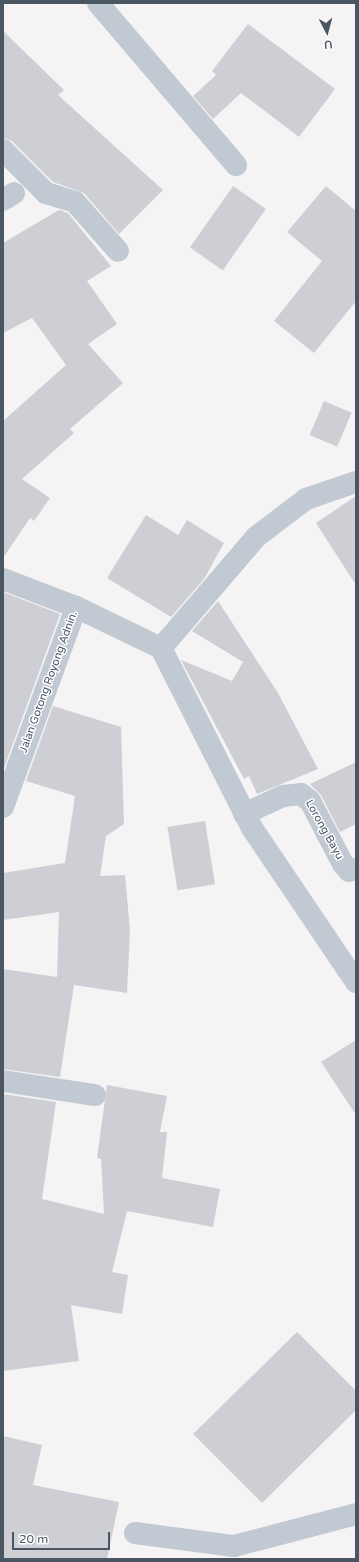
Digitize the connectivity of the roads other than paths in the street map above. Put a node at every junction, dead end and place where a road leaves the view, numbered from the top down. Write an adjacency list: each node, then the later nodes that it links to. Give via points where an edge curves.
1 (98, 3): 3 (street)
2 (3, 150): 4 (street, via 46,193 75,202)
3 (236, 165)
4 (118, 251)
5 (356, 482): 8 (street, via 306,499 256,537)
6 (3, 580): 7 (street, Jalan Gotong Royong Adnin.)
7 (76, 607): 8 (street); 9 (street, Jalan Gotong Royong Adnin.)
8 (161, 648): 10 (street)
9 (3, 807)
10 (244, 814): 11 (street, Lorong Bayu, via 283,796 301,794 310,801 343,864 349,871); 12 (street)
11 (356, 869)
12 (356, 982)
13 (3, 1082): 14 (street)
14 (95, 1095)
15 (356, 1514): 16 (street, via 234,1546)
16 (135, 1533)

